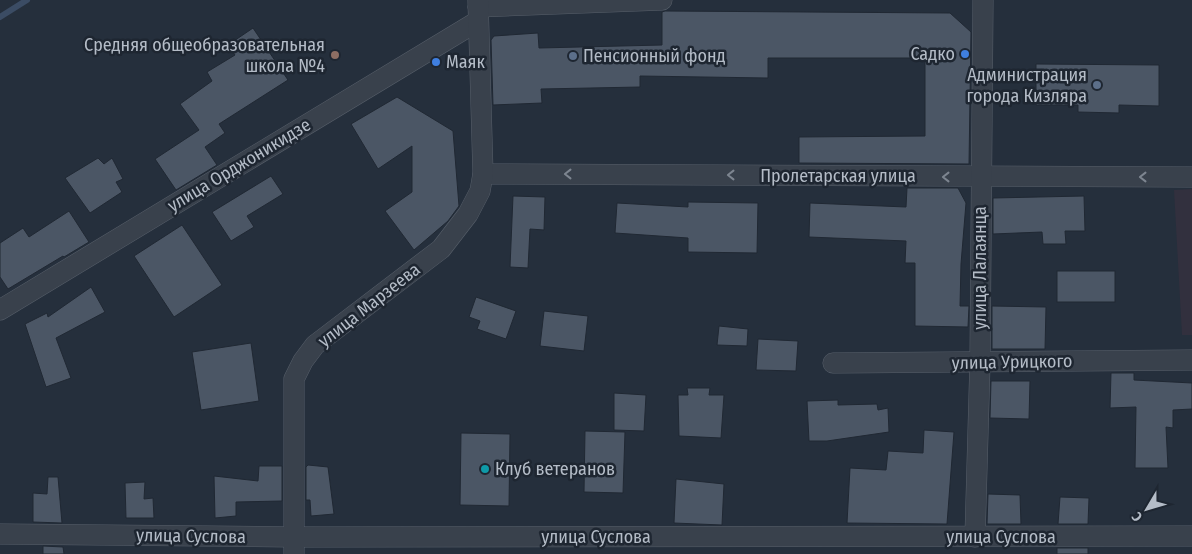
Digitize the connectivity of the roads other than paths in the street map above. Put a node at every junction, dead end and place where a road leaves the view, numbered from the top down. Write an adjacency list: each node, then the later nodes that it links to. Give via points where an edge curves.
1 (662, 0): 3 (street)
2 (983, 0): 4 (street, улица Лалаянца)
3 (478, 9): 6 (street); 7 (street, улица Орджоникидзе)
4 (980, 177): 5 (street, Пролетарская улица, one-way to 4); 6 (street, Пролетарская улица, one-way to 6); 9 (street, улица Лалаянца)
5 (1192, 177)
6 (481, 182): 14 (street, улица Марзеева, via 468,214 441,249 315,345 303,361 294,379)
7 (0, 310)
8 (1192, 360): 9 (street, улица Урицкого)
9 (980, 362): 10 (street, улица Урицкого); 13 (street, улица Лалаянца)
10 (833, 363)
11 (0, 534): 14 (street, улица Суслова)
12 (1192, 536): 13 (street, улица Суслова)
13 (975, 537): 14 (street, улица Суслова)
14 (294, 546)

